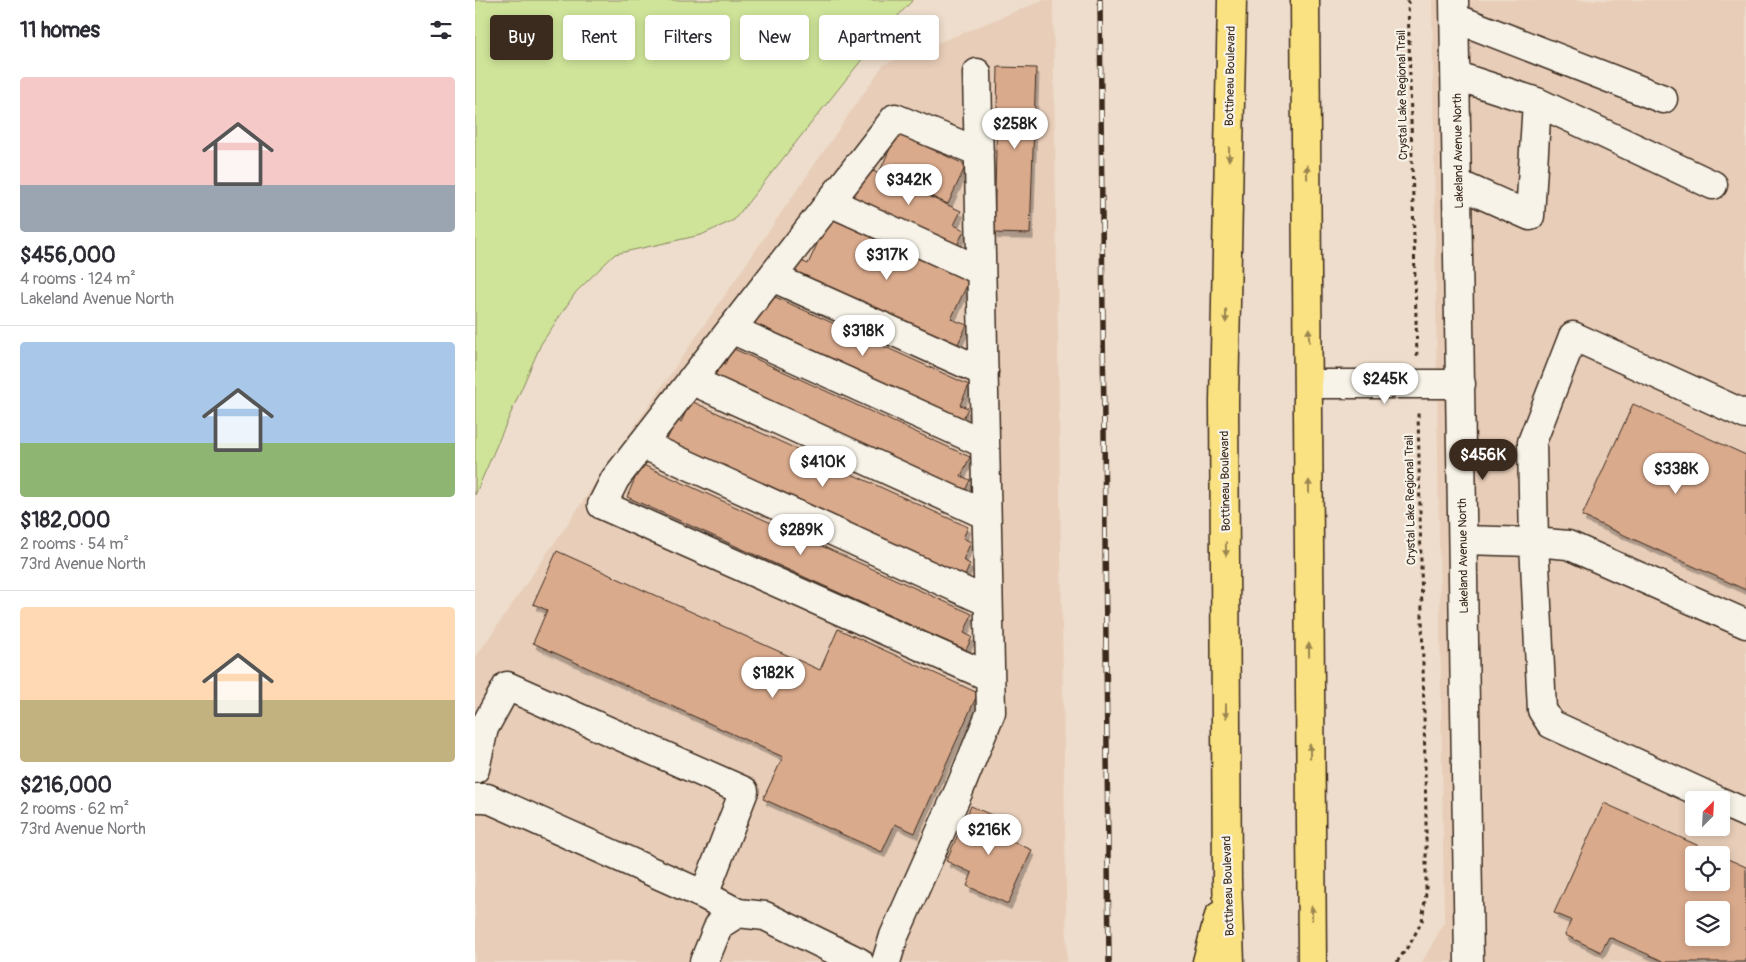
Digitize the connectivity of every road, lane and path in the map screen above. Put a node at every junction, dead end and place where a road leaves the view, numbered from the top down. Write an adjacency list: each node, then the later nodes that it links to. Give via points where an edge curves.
1 (1232, 0): 35 (highway, Bottineau Boulevard, one-way to 35, via 1224,403)
2 (1305, 0): 18 (highway, one-way to 2)
3 (1409, 0): 19 (path, Crystal Lake Regional Trail)
4 (1455, 9): 6 (street, Lakeland Avenue North); 7 (street)
5 (977, 74): 9 (street)
6 (1457, 76): 8 (street); 10 (street, Lakeland Avenue North)
7 (1663, 99)
8 (1537, 102): 10 (street, via 1530,216); 11 (street)
9 (979, 152): 12 (street, via 895,118); 13 (street)
10 (1459, 184): 20 (street, Lakeland Avenue North)
11 (1713, 185)
12 (830, 202): 13 (street); 14 (street)
13 (981, 271): 16 (street)
14 (771, 277): 15 (street); 16 (street)
15 (731, 329): 17 (street); 23 (street)
16 (984, 372): 23 (street)
17 (691, 380): 22 (street); 24 (street)
18 (1309, 384): 19 (street); 43 (highway, one-way to 18)
19 (1417, 384): 20 (street); 44 (path, Crystal Lake Regional Trail, via 1426,893 1422,921)
20 (1461, 384): 25 (street, Lakeland Avenue North)
21 (1746, 415): 26 (street, via 1573,336 1532,442)
22 (642, 444): 27 (street); 29 (street, via 615,479 601,504)
23 (985, 444): 24 (street)
24 (986, 515): 27 (street)
25 (1463, 540): 26 (street); 45 (street, Lakeland Avenue North)
26 (1533, 542): 28 (street, via 1568,545); 31 (street, via 1542,710 1551,724)
27 (988, 602): 29 (street)
28 (1746, 624)
29 (990, 677): 40 (street, via 991,712 894,936)
30 (475, 769): 36 (street, via 484,728 507,686 745,792)
31 (1697, 791)
32 (475, 798): 36 (street, via 487,798)
33 (1730, 806): 34 (street)
34 (1746, 813)
35 (1227, 880): 41 (highway); 42 (highway, Bottineau Boulevard)
36 (705, 895): 37 (street)
37 (738, 913): 38 (street, via 719,925); 39 (street, via 765,916)
38 (703, 962)
39 (859, 962)
40 (886, 962)
41 (1207, 962)
42 (1230, 962)
43 (1312, 962)
44 (1397, 962)
45 (1469, 962)

